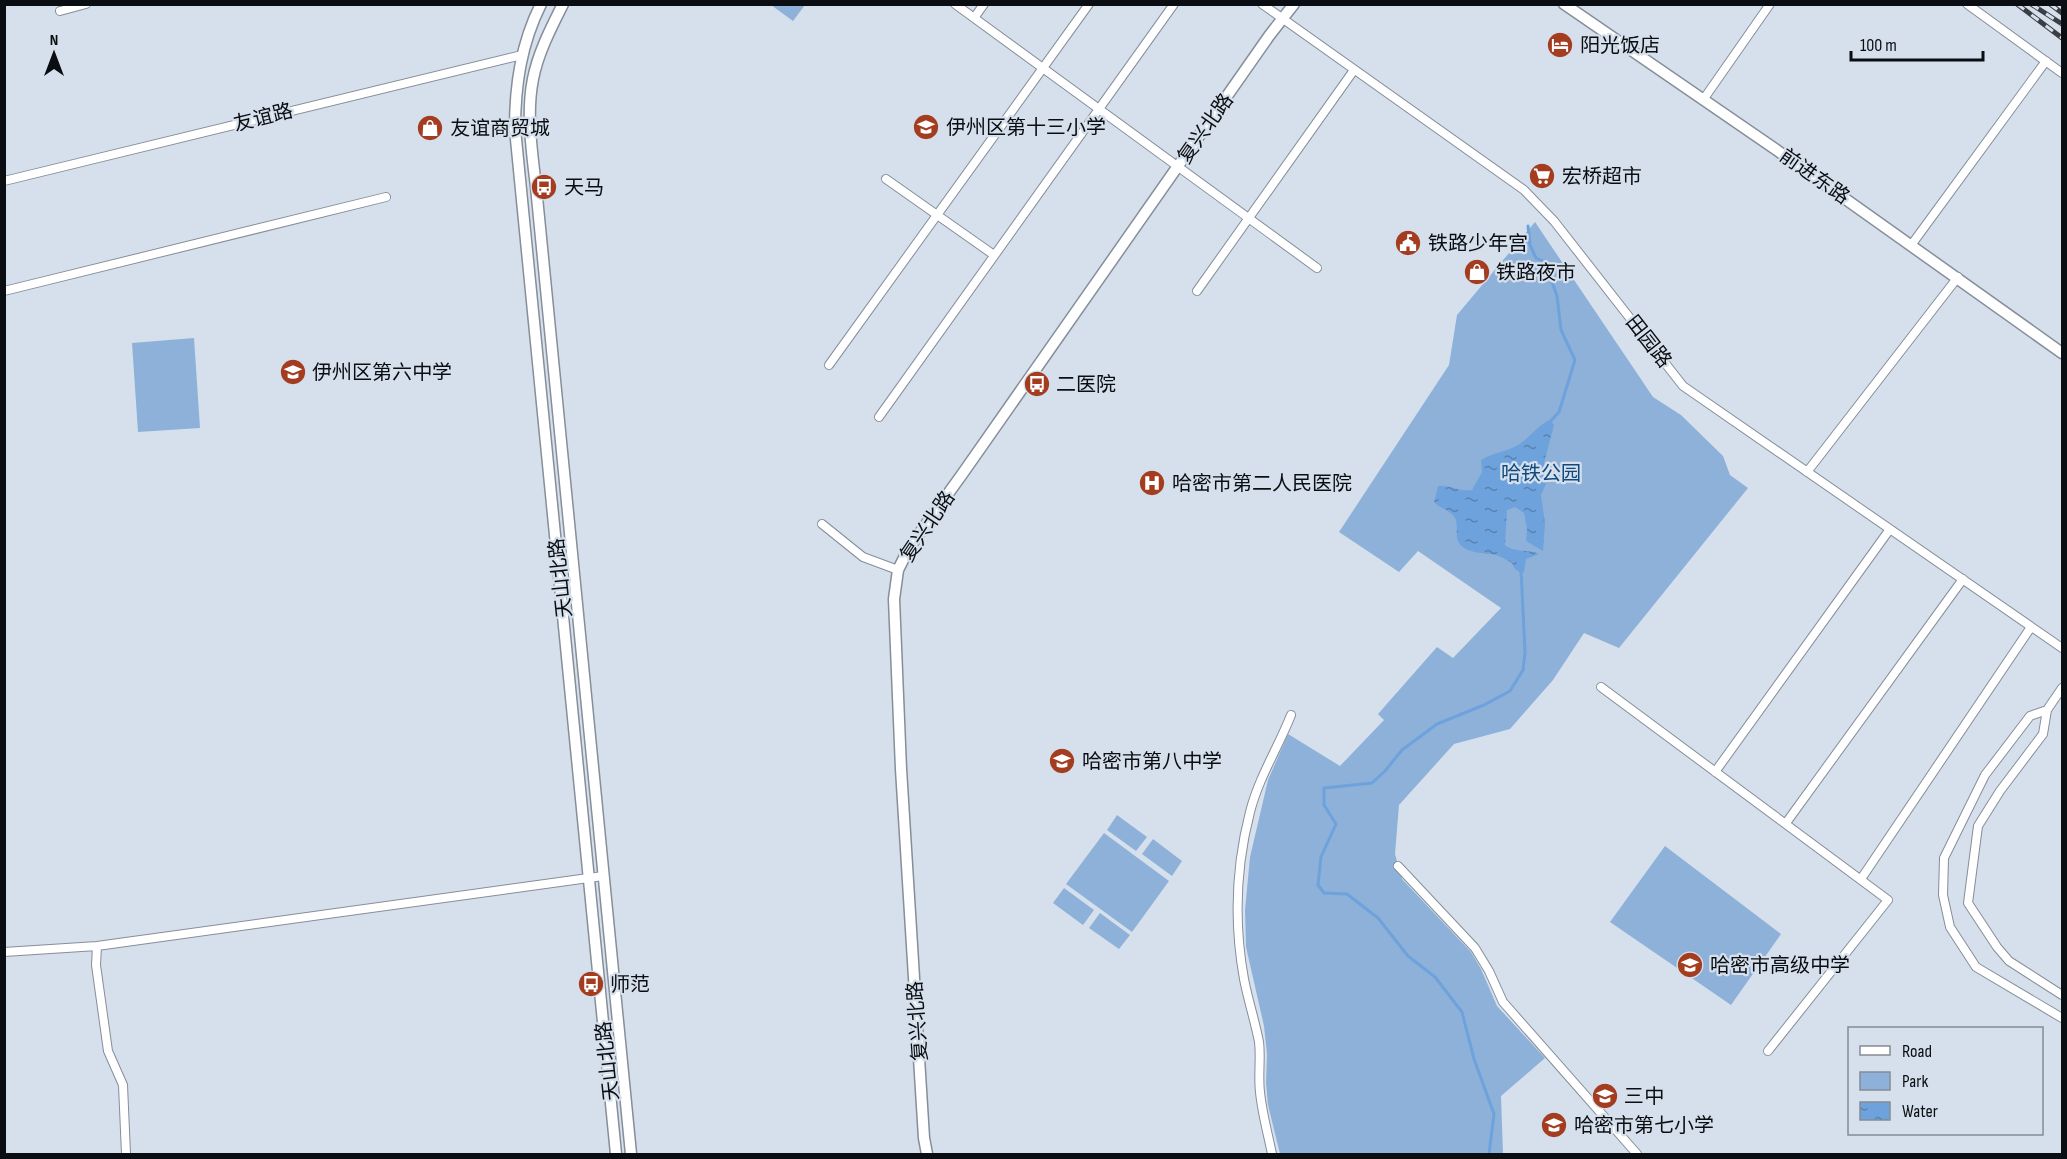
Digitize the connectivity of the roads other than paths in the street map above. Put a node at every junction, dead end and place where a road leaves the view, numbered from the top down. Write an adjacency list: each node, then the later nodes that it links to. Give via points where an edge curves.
1 (86, 4): 13 (street)
2 (541, 4): 16 (main road, 天山北路)
3 (563, 4): 52 (main road, via 544,44 530,111)
4 (955, 4): 14 (street)
5 (984, 4): 14 (street)
6 (1089, 4): 18 (street)
7 (1174, 4): 22 (street)
8 (1262, 4): 15 (street, 田园路)
9 (1294, 4): 15 (main road, 复兴北路)
10 (1564, 4): 21 (main road, 前进东路)
11 (1770, 4): 21 (street)
12 (1967, 4): 17 (street)
13 (60, 11)
14 (974, 18): 18 (street)
15 (1282, 20): 19 (street, 田园路); 23 (main road, 复兴北路)
16 (522, 55): 25 (street, 友谊路); 53 (main road, 天山北路, via 515,129)
17 (2046, 61): 20 (street); 29 (street)
18 (1042, 68): 22 (street); 27 (street)
19 (1354, 70): 28 (street); 38 (street, 田园路, via 1524,190 1554,220 1683,386)
20 (2062, 73)
21 (1702, 100): 29 (main road, 前进东路)
22 (1099, 109): 23 (street); 30 (street)
23 (1178, 166): 28 (street); 41 (main road, 复兴北路, via 933,512)
24 (886, 179): 27 (street)
25 (4, 181)
26 (386, 197): 33 (street)
27 (937, 214): 30 (street); 36 (street)
28 (1248, 218): 31 (street); 34 (street)
29 (1912, 244): 32 (main road, 前进东路)
30 (994, 255): 37 (street)
31 (1317, 268)
32 (1958, 277): 35 (main road, 前进东路); 38 (street)
33 (4, 291)
34 (1197, 291)
35 (2062, 353)
36 (829, 365)
37 (879, 417)
38 (1807, 472): 40 (street, 田园路)
39 (822, 524): 41 (street, via 863,557)
40 (1890, 529): 42 (street, 田园路); 49 (street)
41 (898, 570): 63 (main road, 复兴北路, via 894,599 901,769)
42 (1963, 579): 43 (street, 田园路); 50 (street)
43 (2031, 627): 44 (street, 田园路); 54 (street)
44 (2062, 648)
45 (1601, 687): 50 (street)
46 (2062, 688): 47 (street)
47 (2047, 710): 57 (street, via 2043,734 1978,826 1968,903 2009,961); 58 (street, via 2030,716 1985,775 1944,858 1943,895 1950,927 1976,967)
48 (1291, 715): 64 (street, via 1262,776 1251,810 1242,846 1238,889 1238,933 1259,1042 1260,1091)
49 (1715, 772)
50 (1786, 823): 54 (street)
51 (1398, 866): 65 (street, via 1475,948 1503,1002)
52 (603, 876): 53 (street); 62 (main road)
53 (589, 878): 55 (street); 61 (main road, 天山北路)
54 (1861, 879): 59 (street, via 1888,900)
55 (97, 946): 56 (street); 60 (street, via 108,1052 123,1085)
56 (4, 952)
57 (2062, 995)
58 (2062, 1018)
59 (1768, 1051)
60 (126, 1155)
61 (616, 1155)
62 (631, 1155)
63 (927, 1155)
64 (1272, 1155)
65 (1637, 1155)

